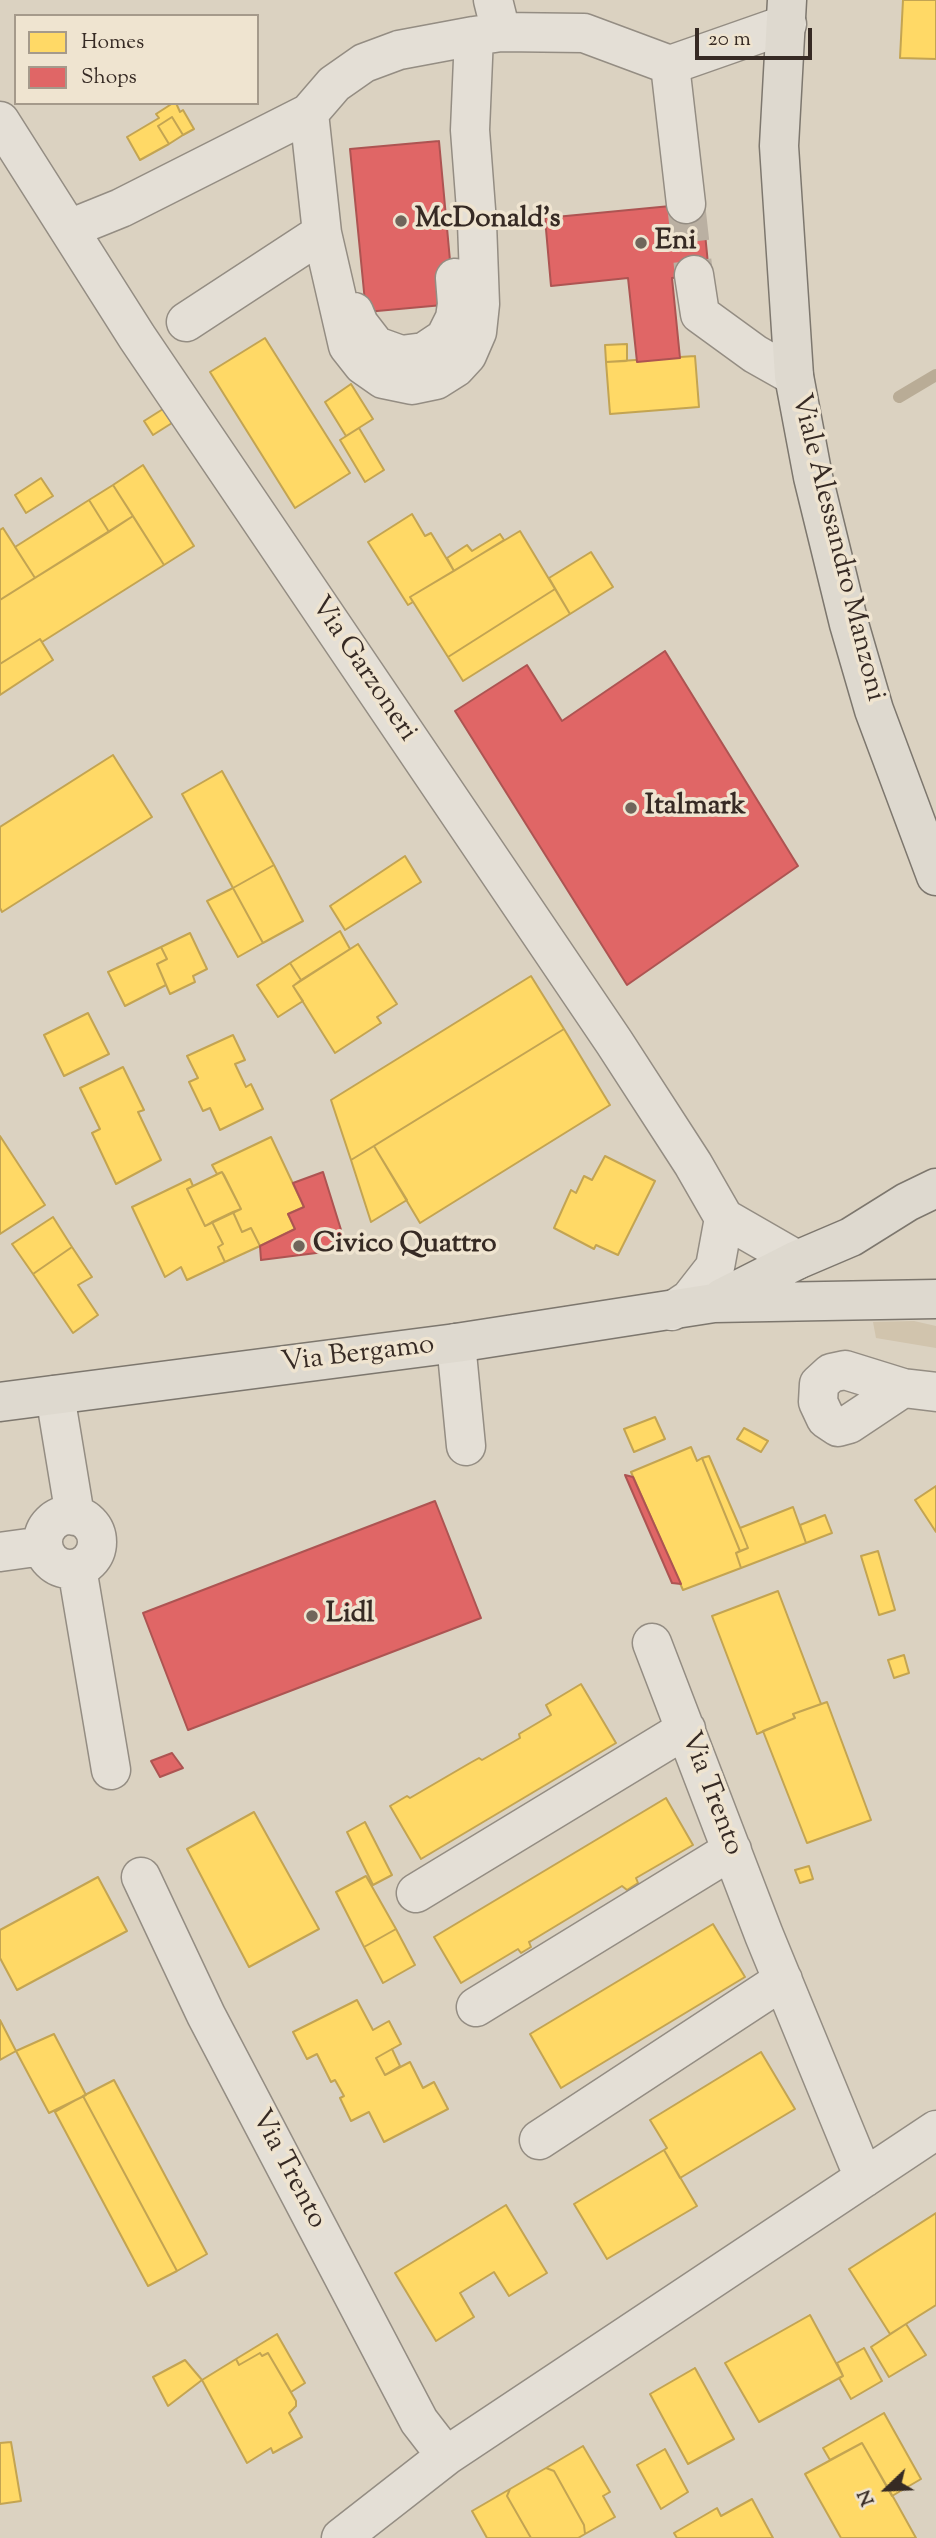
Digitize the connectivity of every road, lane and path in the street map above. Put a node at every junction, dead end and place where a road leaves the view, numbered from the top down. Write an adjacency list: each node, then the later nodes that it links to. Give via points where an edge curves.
1 (787, 12): 3 (street); 13 (main road, Viale Alessandro Manzoni, via 779,146)
2 (489, 23): 3 (street, via 584,33); 4 (street, via 364,63 334,85); 6 (street)
3 (670, 65): 8 (street)
4 (309, 113): 7 (street); 9 (street, via 121,208)
5 (0, 121): 9 (street, Via Garzoneri)
6 (470, 131): 7 (street, via 445,156 455,318 445,338 424,352 401,355 376,346 359,324 351,306 340,221); 10 (street, via 480,304 477,332 455,368 436,380 412,385 383,379 363,365 348,346)
7 (318, 194): 10 (street)
8 (686, 204)
9 (69, 229): 16 (street, Via Garzoneri, via 137,337 614,1042)
10 (322, 233): 12 (street)
11 (694, 275): 13 (street, via 700,314)
12 (186, 322)
13 (794, 376): 14 (main road, Viale Alessandro Manzoni, via 849,624 874,710)
14 (936, 877)
15 (936, 1188): 17 (main road, Via Bergamo, via 851,1237)
16 (724, 1218): 17 (street); 20 (street, via 715,1267 690,1299)
17 (797, 1260): 19 (main road, Via Bergamo)
18 (936, 1299): 19 (main road, Via Bergamo)
19 (714, 1303): 20 (main road, Via Bergamo)
20 (672, 1311): 21 (main road, Via Bergamo)
21 (456, 1343): 22 (main road, Via Bergamo); 24 (street)
22 (55, 1395): 23 (main road, Via Bergamo); 25 (street)
23 (0, 1402)
24 (466, 1446)
25 (75, 1516): 26 (street, via 51,1522); 28 (street, via 91,1525 96,1541 91,1558)
26 (43, 1546): 27 (street); 28 (street, via 54,1564)
27 (0, 1552)
28 (77, 1567): 31 (street)
29 (652, 1643): 30 (street, Via Trento)
30 (686, 1729): 32 (street, Via Trento); 34 (street)
31 (111, 1770)
32 (732, 1850): 35 (street, Via Trento); 36 (street)
33 (141, 1877): 40 (street, Via Trento, via 206,2015 419,2421)
34 (416, 1893)
35 (783, 1980): 38 (street); 39 (street, Via Trento)
36 (476, 2007)
37 (936, 2130): 39 (street)
38 (539, 2140)
39 (864, 2178): 40 (street)
40 (446, 2456): 41 (street)
41 (364, 2531)

